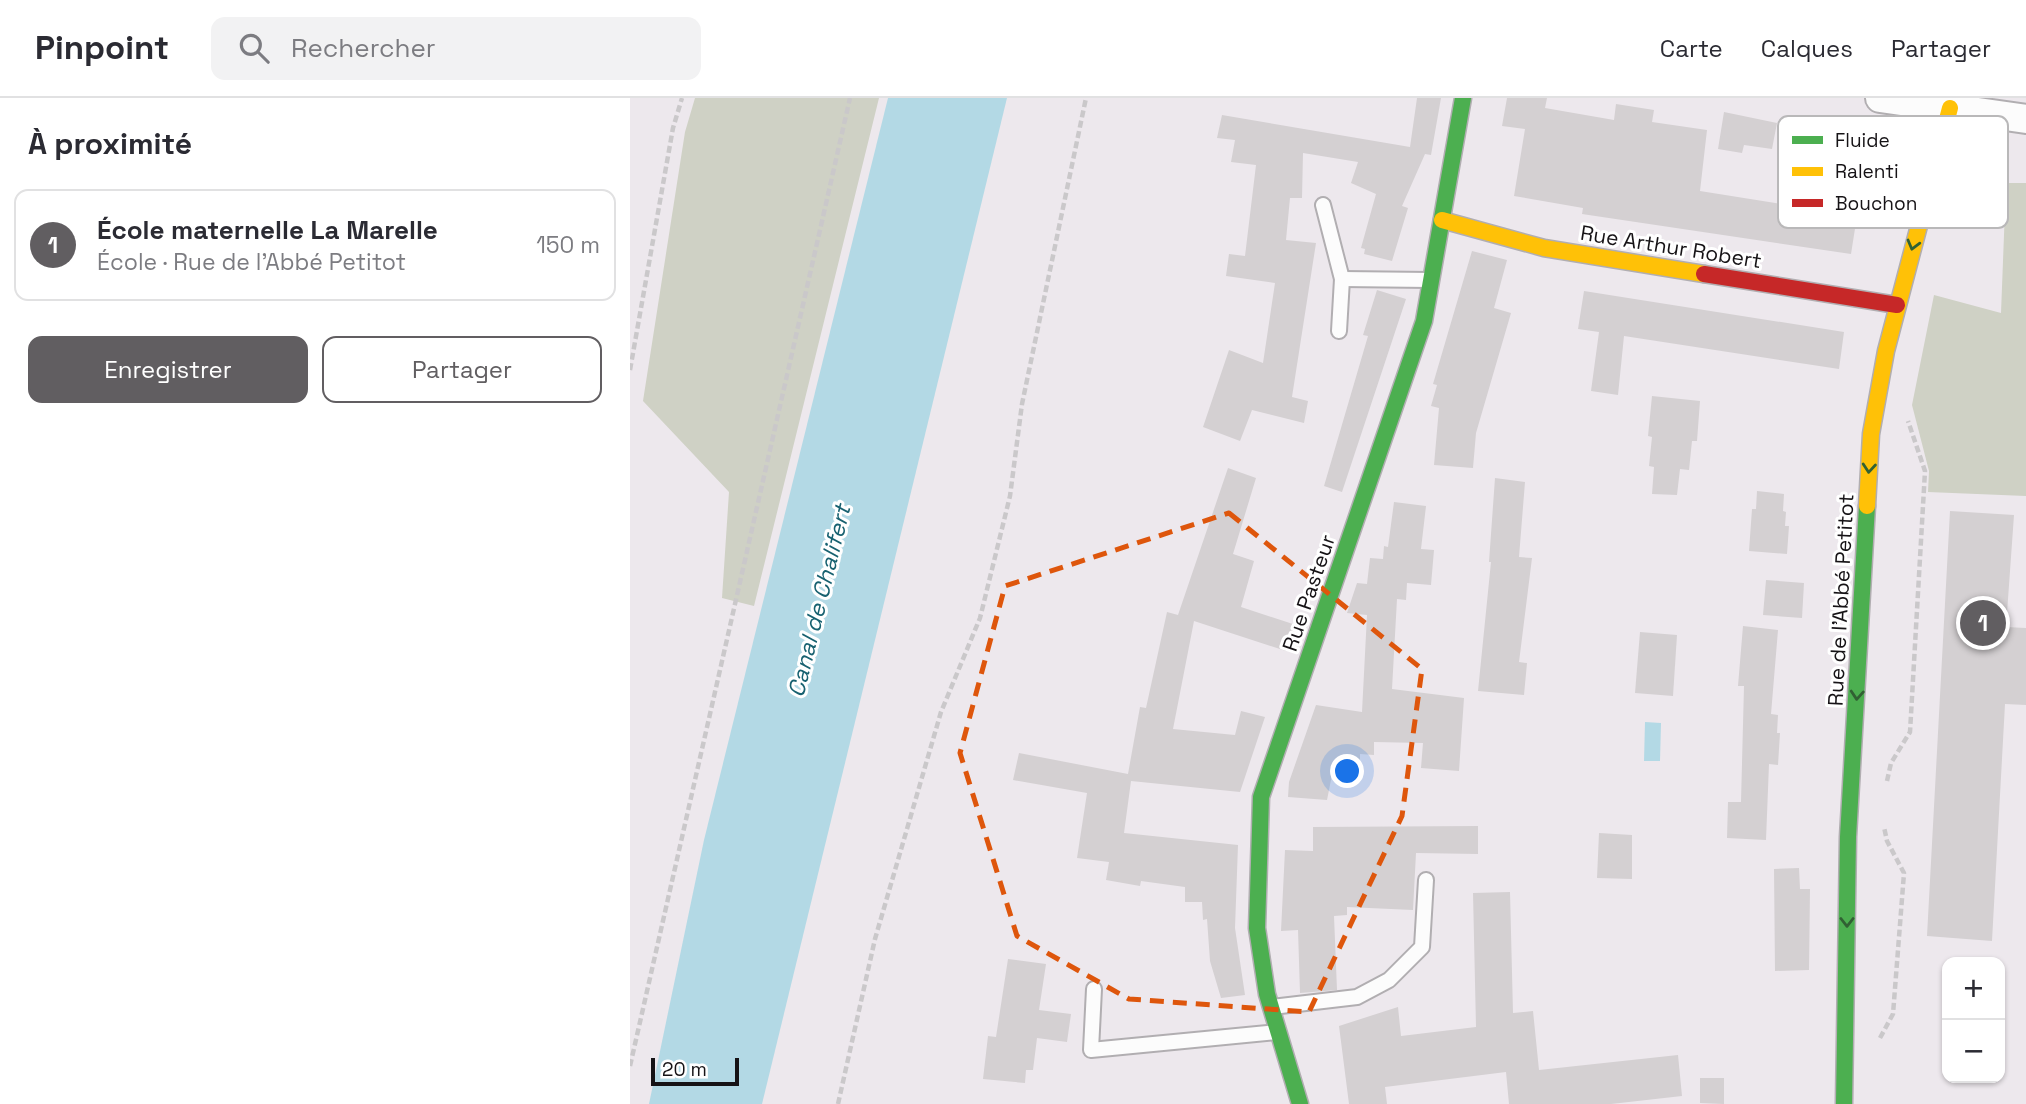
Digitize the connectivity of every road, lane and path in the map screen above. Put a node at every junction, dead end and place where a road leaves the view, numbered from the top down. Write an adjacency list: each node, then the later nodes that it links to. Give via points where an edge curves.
1 (682, 98): 18 (path)
2 (850, 98): 27 (path)
3 (1086, 98): 28 (path, via 1022,404 1010,496 981,618 933,738 875,939)
4 (1464, 98): 12 (street, Rue Pasteur)
5 (1880, 98): 6 (street)
6 (1950, 108): 7 (street, Rue de l'Abbé Petitot, one-way to 7); 8 (street)
7 (1948, 116)
8 (2005, 116)
9 (2008, 116): 10 (street)
10 (2026, 119)
11 (1324, 205): 14 (lane)
12 (1442, 220): 15 (street, Rue Pasteur); 16 (street, Rue Arthur Robert, via 1544,248)
13 (1917, 228): 16 (street, Rue de l'Abbé Petitot, one-way to 16)
14 (1342, 279): 15 (lane); 17 (lane)
15 (1431, 280): 24 (street, Rue Pasteur, via 1424,321 1261,797 1257,928)
16 (1896, 305): 26 (street, Rue de l'Abbé Petitot, one-way to 26, via 1881,371 1866,501 1848,836)
17 (1339, 331)
18 (630, 370)
19 (1905, 411): 20 (path, via 1925,471 1910,732 1891,763)
20 (1886, 787)
21 (1883, 821): 26 (path, via 1887,841 1904,873 1893,1014 1871,1057)
22 (1426, 880): 24 (lane, via 1422,947 1389,980 1357,997)
23 (1094, 989): 25 (lane, via 1091,1050)
24 (1271, 1007): 25 (street, Rue Pasteur)
25 (1278, 1031): 29 (street, Rue Pasteur)
26 (1846, 1062): 30 (street, Rue de l'Abbé Petitot)
27 (630, 1066)
28 (838, 1104)
29 (1300, 1104)
30 (1844, 1104)

